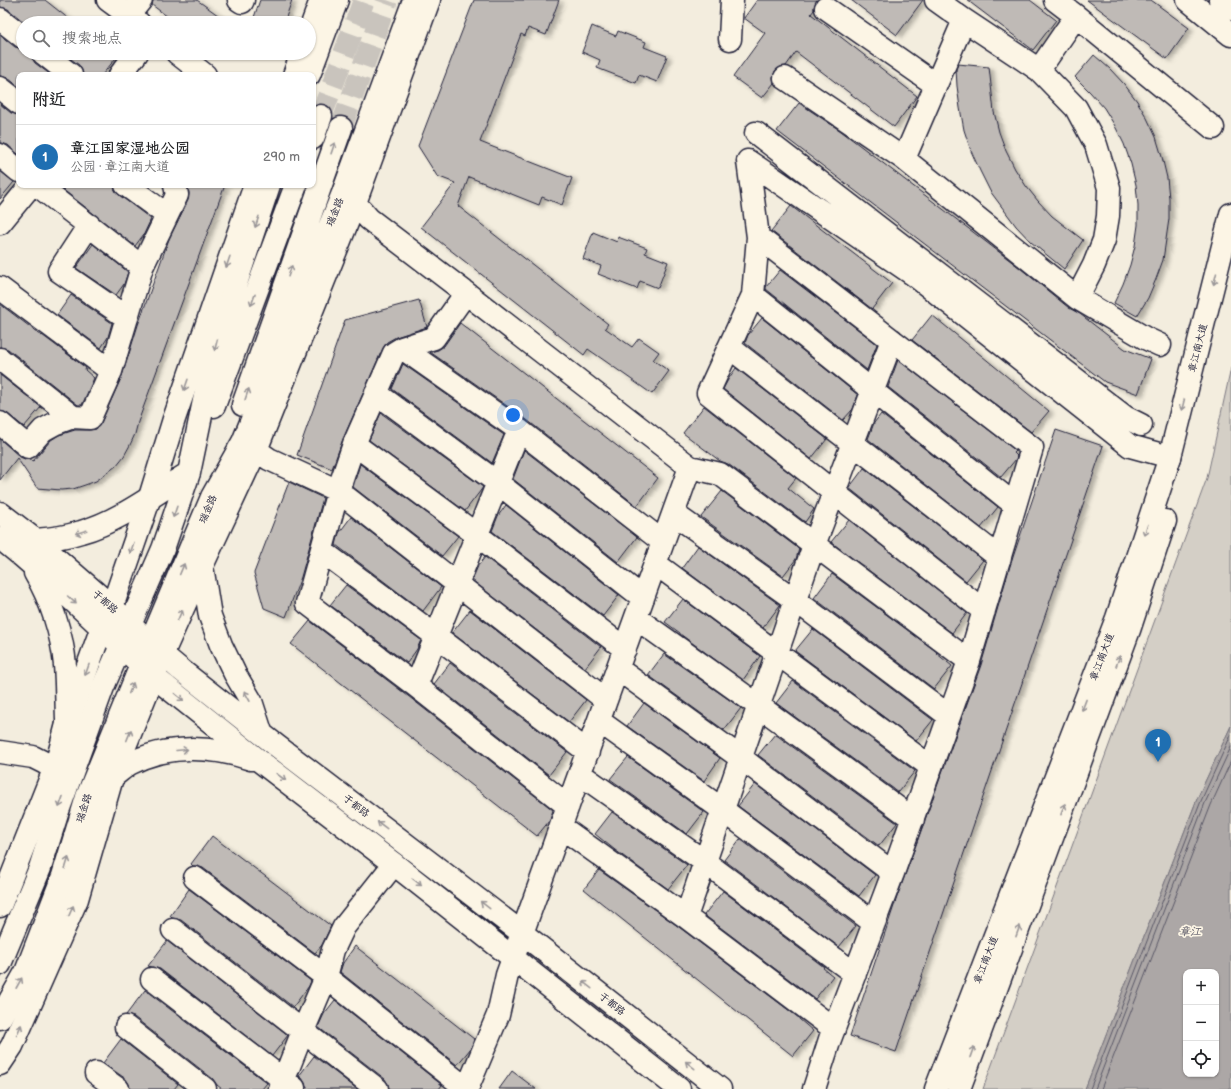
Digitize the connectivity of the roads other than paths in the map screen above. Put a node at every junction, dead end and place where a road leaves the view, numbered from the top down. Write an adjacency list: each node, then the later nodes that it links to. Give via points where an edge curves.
1 (108, 0): 16 (main road)
2 (239, 0): 3 (main road)
3 (243, 0)
4 (321, 0): 17 (main road)
5 (337, 0): 25 (main road)
6 (414, 0): 56 (main road, 瑞金路)
7 (429, 0): 56 (main road)
8 (732, 0): 24 (main road)
9 (936, 0): 20 (main road)
10 (1055, 0): 18 (main road)
11 (1188, 0): 23 (main road)
12 (1203, 0): 21 (main road)
13 (1220, 0): 15 (main road)
14 (826, 8): 38 (main road)
15 (1231, 9)
16 (136, 13)
17 (315, 16)
18 (1076, 16): 31 (main road); 43 (main road)
19 (0, 19): 22 (main road)
20 (964, 20): 31 (main road); 38 (main road)
21 (1231, 22)
22 (16, 32)
23 (1231, 35)
24 (730, 39)
25 (316, 56)
26 (52, 60): 32 (main road)
27 (132, 60): 33 (main road)
28 (186, 60): 34 (main road)
29 (299, 60): 35 (main road)
30 (315, 60): 36 (main road)
31 (1039, 70): 67 (main road, via 1076,108 1096,145 1109,188 1104,240)
32 (67, 72)
33 (122, 72)
34 (202, 72)
35 (295, 72)
36 (310, 72)
37 (784, 78): 47 (main road)
38 (936, 85): 47 (main road)
39 (0, 88): 40 (main road)
40 (16, 101)
41 (321, 116): 44 (main road)
42 (341, 128): 91 (main road, one-way to 42)
43 (1213, 128)
44 (316, 130)
45 (756, 133): 79 (main road, via 1125,417)
46 (0, 155): 48 (main road)
47 (904, 159): 67 (main road)
48 (16, 168)
49 (29, 188): 59 (main road)
50 (41, 188): 60 (main road)
51 (130, 188): 58 (main road)
52 (176, 188): 58 (main road, via 177,195)
53 (254, 188): 90 (main road, one-way to 90, via 174,419)
54 (268, 188): 86 (main road, one-way to 86, via 216,343)
55 (295, 188): 86 (main road, one-way to 86)
56 (349, 198): 65 (main road, via 369,219); 83 (main road, 瑞金路)
57 (1231, 214): 84 (main road, 章江南大道, one-way to 84)
58 (167, 215): 62 (main road)
59 (0, 223)
60 (89, 225): 62 (main road); 68 (main road, via 59,271)
61 (758, 237): 66 (main road); 69 (main road); 84 (main road, via 748,161 914,275 1130,446)
62 (142, 266): 68 (main road)
63 (1231, 275): 167 (main road, 章江南大道, one-way to 63, via 1129,630 1186,458)
64 (0, 288): 74 (main road)
65 (466, 292): 72 (main road, via 434,338); 85 (main road)
66 (753, 295): 71 (main road); 75 (main road)
67 (1077, 298): 70 (main road)
68 (127, 318): 74 (main road)
69 (892, 340): 75 (main road); 92 (main road, via 1032,448)
70 (1160, 345)
71 (729, 347): 81 (main road); 89 (main road, via 708,394)
72 (402, 348): 76 (main road, via 394,353); 80 (main road)
73 (0, 359): 77 (main road)
74 (111, 371): 77 (main road, via 90,418)
75 (872, 391): 81 (main road); 92 (main road)
76 (376, 393): 82 (main road); 87 (main road)
77 (73, 417): 78 (main road, via 43,430 28,447)
78 (0, 423)
79 (1141, 425)
80 (520, 430): 87 (main road); 97 (main road)
81 (852, 443): 89 (main road); 101 (main road)
82 (354, 444): 88 (main road); 95 (main road)
83 (250, 446): 88 (main road, via 269,459); 91 (main road, 瑞金路); 103 (main road)
84 (1170, 457): 166 (main road, 章江南大道, one-way to 166, via 1117,618)
85 (690, 467): 94 (main road); 98 (main road, via 720,474)
86 (189, 472): 90 (main road); 109 (main road, one-way to 109, via 163,549)
87 (498, 482): 95 (main road); 107 (main road)
88 (338, 491): 100 (main road); 104 (main road)
89 (834, 492): 98 (main road); 108 (main road)
90 (150, 497): 99 (main road, one-way to 99, via 102,524); 106 (main road, one-way to 106)
91 (212, 497): 103 (main road, via 201,548); 113 (main road, 瑞金路, one-way to 91)
92 (1015, 505): 101 (main road)
93 (0, 513): 99 (main road, 于都路)
94 (674, 514): 97 (main road); 105 (main road)
95 (477, 535): 104 (main road); 115 (main road)
96 (0, 538): 99 (main road, 于都路)
97 (663, 542): 102 (main road)
98 (814, 545): 105 (main road); 116 (main road)
99 (29, 548): 106 (main road, 于都路); 110 (main road, 于都路, one-way to 110); 123 (main road, via 60,638 65,664)
100 (322, 551): 111 (main road); 118 (main road, via 307,603)
101 (1000, 558): 108 (main road)
102 (656, 564): 107 (main road); 114 (main road)
103 (202, 566): 113 (main road, one-way to 103); 124 (main road, one-way to 103, via 251,701 231,667 210,616)
104 (457, 584): 111 (main road); 119 (main road)
105 (795, 600): 114 (main road); 121 (main road)
106 (112, 607): 109 (main road, 于都路); 110 (main road)
107 (640, 608): 115 (main road); 120 (main road)
108 (984, 611): 116 (main road)
109 (131, 625): 112 (main road); 113 (main road, 于都路)
110 (102, 627): 112 (main road, 于都路); 123 (main road, one-way to 123)
111 (436, 636): 118 (main road); 126 (main road)
112 (121, 646): 117 (main road, 于都路); 130 (main road)
113 (156, 649): 117 (main road); 124 (main road, 于都路)
114 (777, 653): 120 (main road); 129 (main road)
115 (621, 659): 119 (main road); 127 (main road)
116 (969, 661): 121 (main road)
117 (147, 670): 128 (main road, 于都路, one-way to 128); 132 (main road, one-way to 117); 133 (main road, 瑞金路, one-way to 117)
118 (416, 686): 134 (main road)
119 (606, 700): 122 (main road)
120 (759, 706): 127 (main road); 136 (main road)
121 (949, 716): 129 (main road)
122 (599, 721): 126 (main road); 135 (main road)
123 (67, 724): 130 (main road, via 68,739)
124 (261, 732): 146 (main road, 于都路, one-way to 124)
125 (0, 752): 130 (main road, via 33,757)
126 (588, 752): 131 (main road)
127 (741, 758): 135 (main road); 140 (main road)
128 (261, 762): 132 (main road, one-way to 128, via 129,765 145,758 181,750 219,750); 139 (main road, 于都路, one-way to 139)
129 (931, 767): 136 (main road)
130 (63, 772): 142 (main road); 148 (main road, one-way to 148, via 40,868)
131 (580, 774): 134 (main road); 138 (main road)
132 (112, 778): 133 (main road); 156 (main road, one-way to 132, via 12,1046 77,899)
133 (87, 797): 152 (main road, 瑞金路, one-way to 133, via 26,972 63,876)
134 (568, 806): 137 (main road)
135 (723, 810): 138 (main road); 144 (main road)
136 (912, 819): 140 (main road)
137 (561, 827): 143 (main road); 146 (main road)
138 (705, 862): 143 (main road); 149 (main road)
139 (394, 864): 147 (main road, 于都路, one-way to 147); 150 (main road, via 344,927)
140 (893, 873): 144 (main road)
141 (195, 878): 150 (main road)
142 (0, 906)
143 (686, 917): 154 (main road)
144 (874, 923): 149 (main road)
145 (173, 930): 155 (main road)
146 (522, 934): 147 (main road); 164 (main road, 于都路, one-way to 146)
147 (513, 958): 162 (main road, via 498,1015); 163 (main road, 于都路)
148 (0, 964)
149 (855, 974): 154 (main road)
150 (326, 977): 155 (main road); 162 (main road)
151 (152, 979): 158 (main road)
152 (0, 1018)
153 (126, 1027): 160 (main road)
154 (834, 1029): 165 (main road)
155 (303, 1031): 158 (main road); 161 (main road)
156 (0, 1064)
157 (96, 1073): 159 (main road)
158 (286, 1086)
159 (118, 1089)
160 (205, 1089)
161 (377, 1089)
162 (467, 1089)
163 (679, 1089)
164 (720, 1089)
165 (814, 1089)
166 (936, 1089)
167 (959, 1089)

